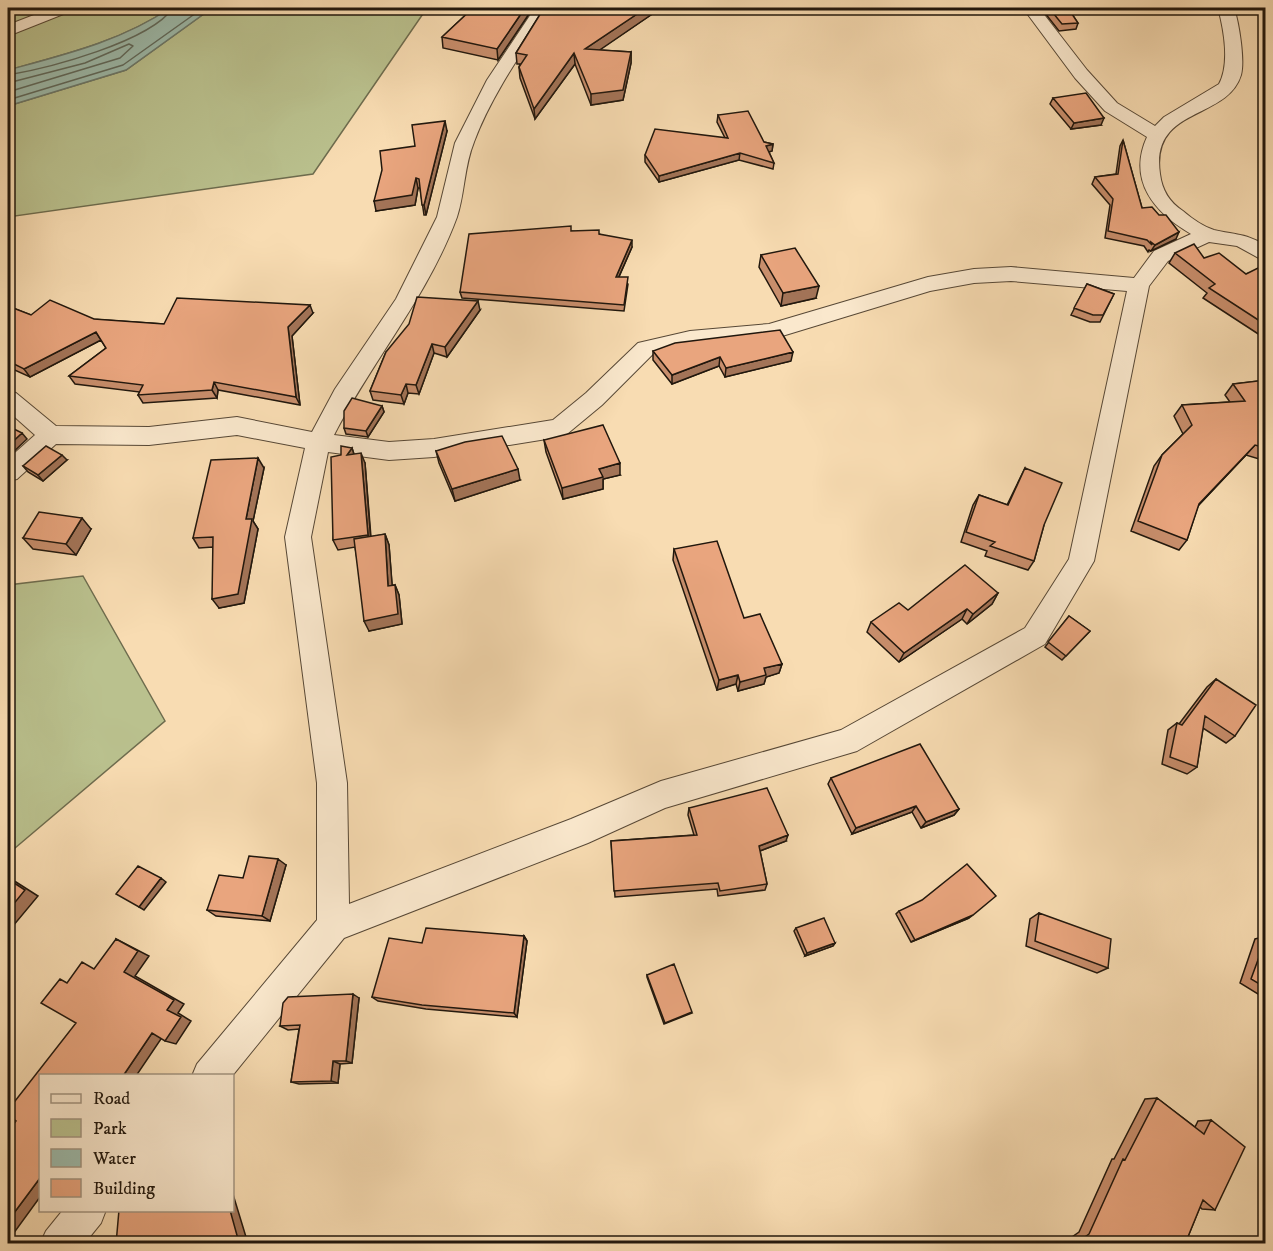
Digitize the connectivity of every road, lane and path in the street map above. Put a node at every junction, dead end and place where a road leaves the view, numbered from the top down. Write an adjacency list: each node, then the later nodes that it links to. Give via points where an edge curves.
1 (65, 8): 5 (street)
2 (543, 8): 14 (street, via 496,80 464,143 447,217 406,301 343,395)
3 (1031, 8): 6 (street, via 1111,107)
4 (1226, 8): 6 (street, via 1230,18 1232,76 1221,91 1192,106)
5 (8, 32)
6 (1155, 135): 8 (street, via 1149,158 1151,187 1166,210)
7 (1266, 233): 9 (street)
8 (1207, 235): 9 (street); 11 (street, via 1161,256)
9 (1242, 240): 10 (street)
10 (1266, 255)
11 (1139, 285): 14 (street, via 1011,274 928,284 769,332 690,339 646,348 559,429 412,450); 16 (street, via 1081,561 1035,636 847,741 661,795 577,832)
12 (8, 399): 13 (street)
13 (51, 435): 14 (street, via 149,435 237,426); 15 (street)
14 (318, 442): 16 (street, via 298,537 332,783)
15 (8, 472)
16 (333, 926): 17 (street)
17 (211, 1074)
18 (86, 1212): 19 (street)
19 (59, 1244)

